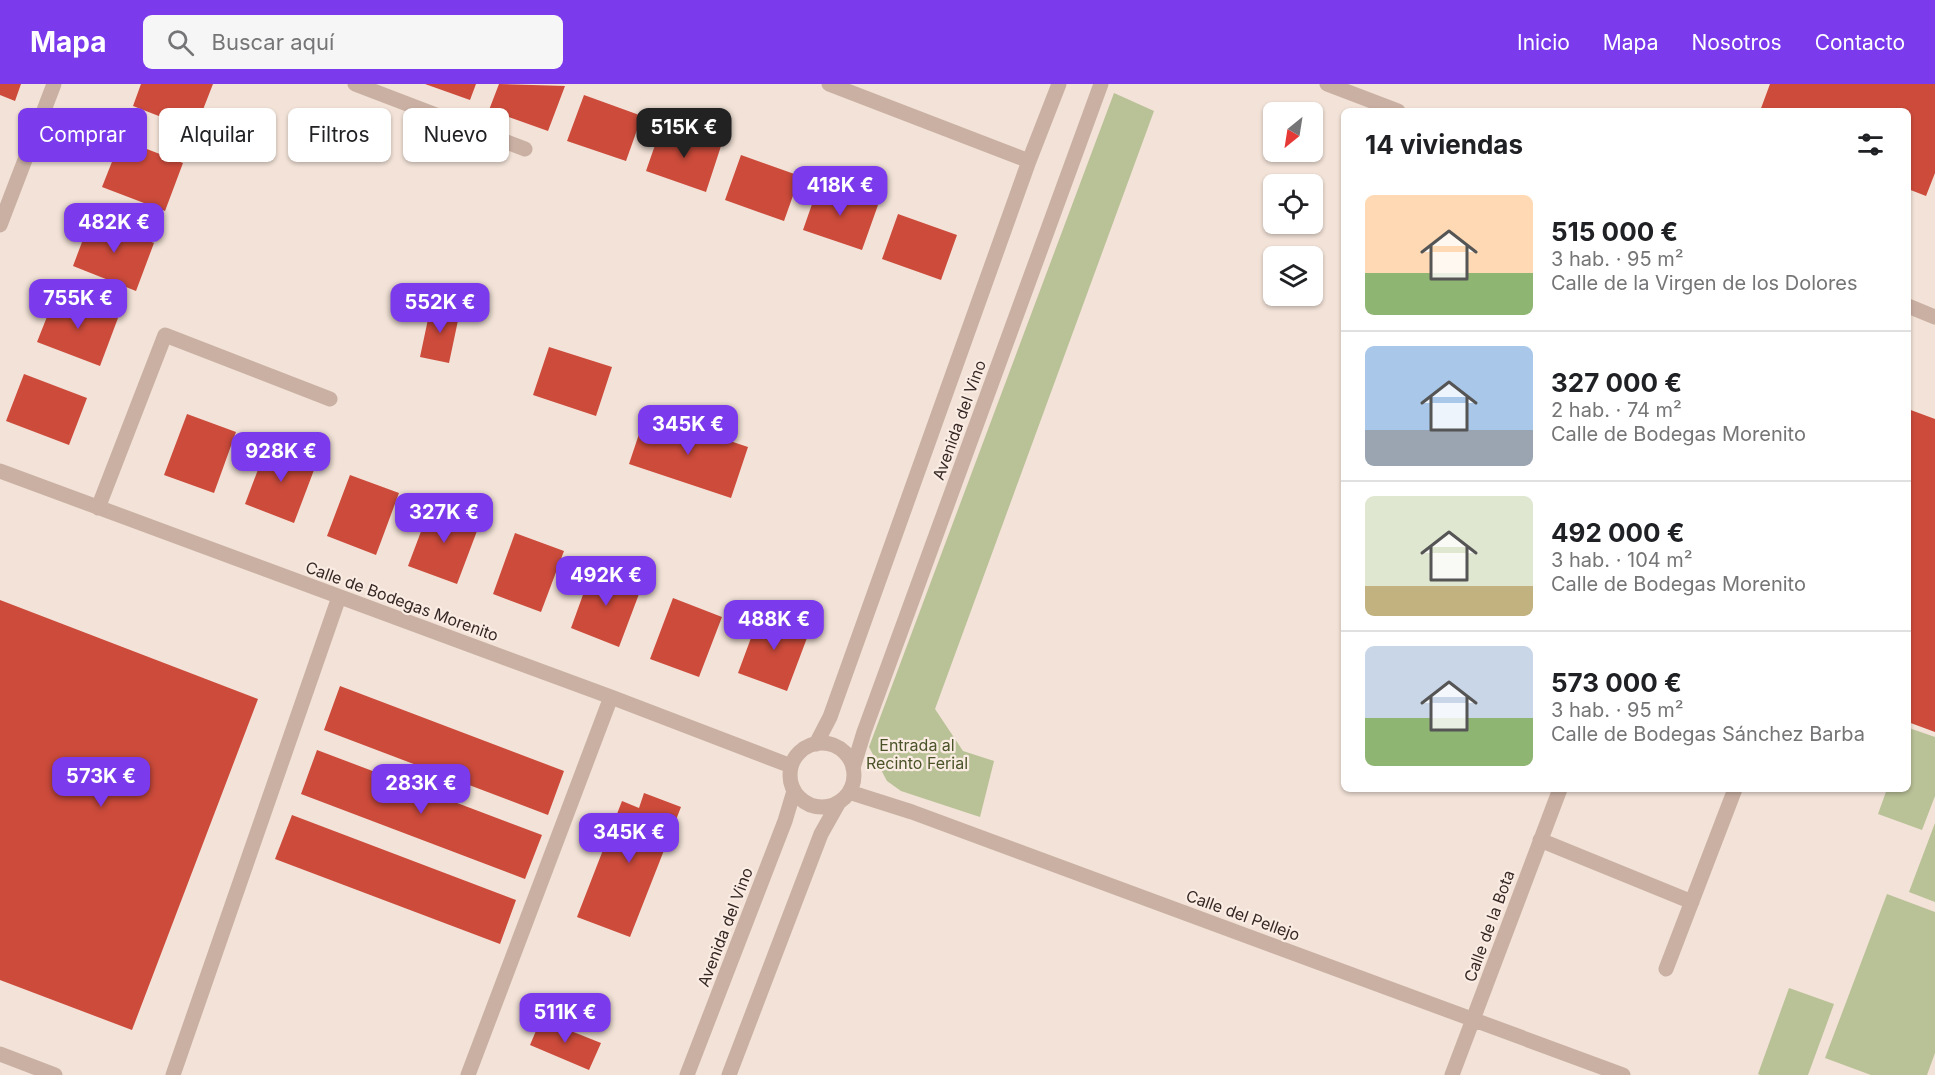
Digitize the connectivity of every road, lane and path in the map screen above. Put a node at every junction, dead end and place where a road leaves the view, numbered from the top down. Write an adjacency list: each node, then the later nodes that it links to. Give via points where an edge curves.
1 (54, 84): 10 (street)
2 (355, 84): 8 (street)
3 (829, 84): 9 (street)
4 (1059, 84): 9 (street, Avenida del Vino)
5 (1101, 84): 20 (street, Avenida del Vino)
6 (1327, 84): 7 (street)
7 (1390, 108)
8 (525, 149)
9 (1029, 161): 18 (street, Avenida del Vino, via 831,717)
10 (0, 225)
11 (1911, 307): 12 (street)
12 (1935, 317)
13 (330, 399): 15 (street, via 165,335)
14 (0, 471): 15 (street, Calle de Bodegas Morenito)
15 (98, 508): 16 (street, Calle de Bodegas Morenito)
16 (339, 597): 17 (street, Calle de Bodegas Morenito); 31 (street)
17 (611, 697): 19 (street, Calle de Bodegas Morenito); 32 (street)
18 (816, 744): 19 (street, via 805,748); 20 (street, via 840,748)
19 (791, 766): 21 (street)
20 (853, 768): 24 (street, via 854,781)
21 (794, 791): 24 (street, via 814,807 827,807); 33 (street, Avenida del Vino)
22 (1559, 792): 25 (street, Calle de la Bota)
23 (1734, 792): 26 (street)
24 (844, 797): 28 (street, Calle del Pellejo, via 912,812); 34 (street, via 821,834)
25 (1540, 840): 26 (street); 28 (street, Calle de la Bota)
26 (1692, 902): 27 (street)
27 (1666, 969)
28 (1473, 1019): 35 (street, Calle de la Bota); 36 (street, Calle del Pellejo)
29 (0, 1054): 30 (street)
30 (55, 1075)
31 (173, 1075)
32 (468, 1075)
33 (687, 1075)
34 (729, 1075)
35 (1452, 1075)
36 (1623, 1075)

